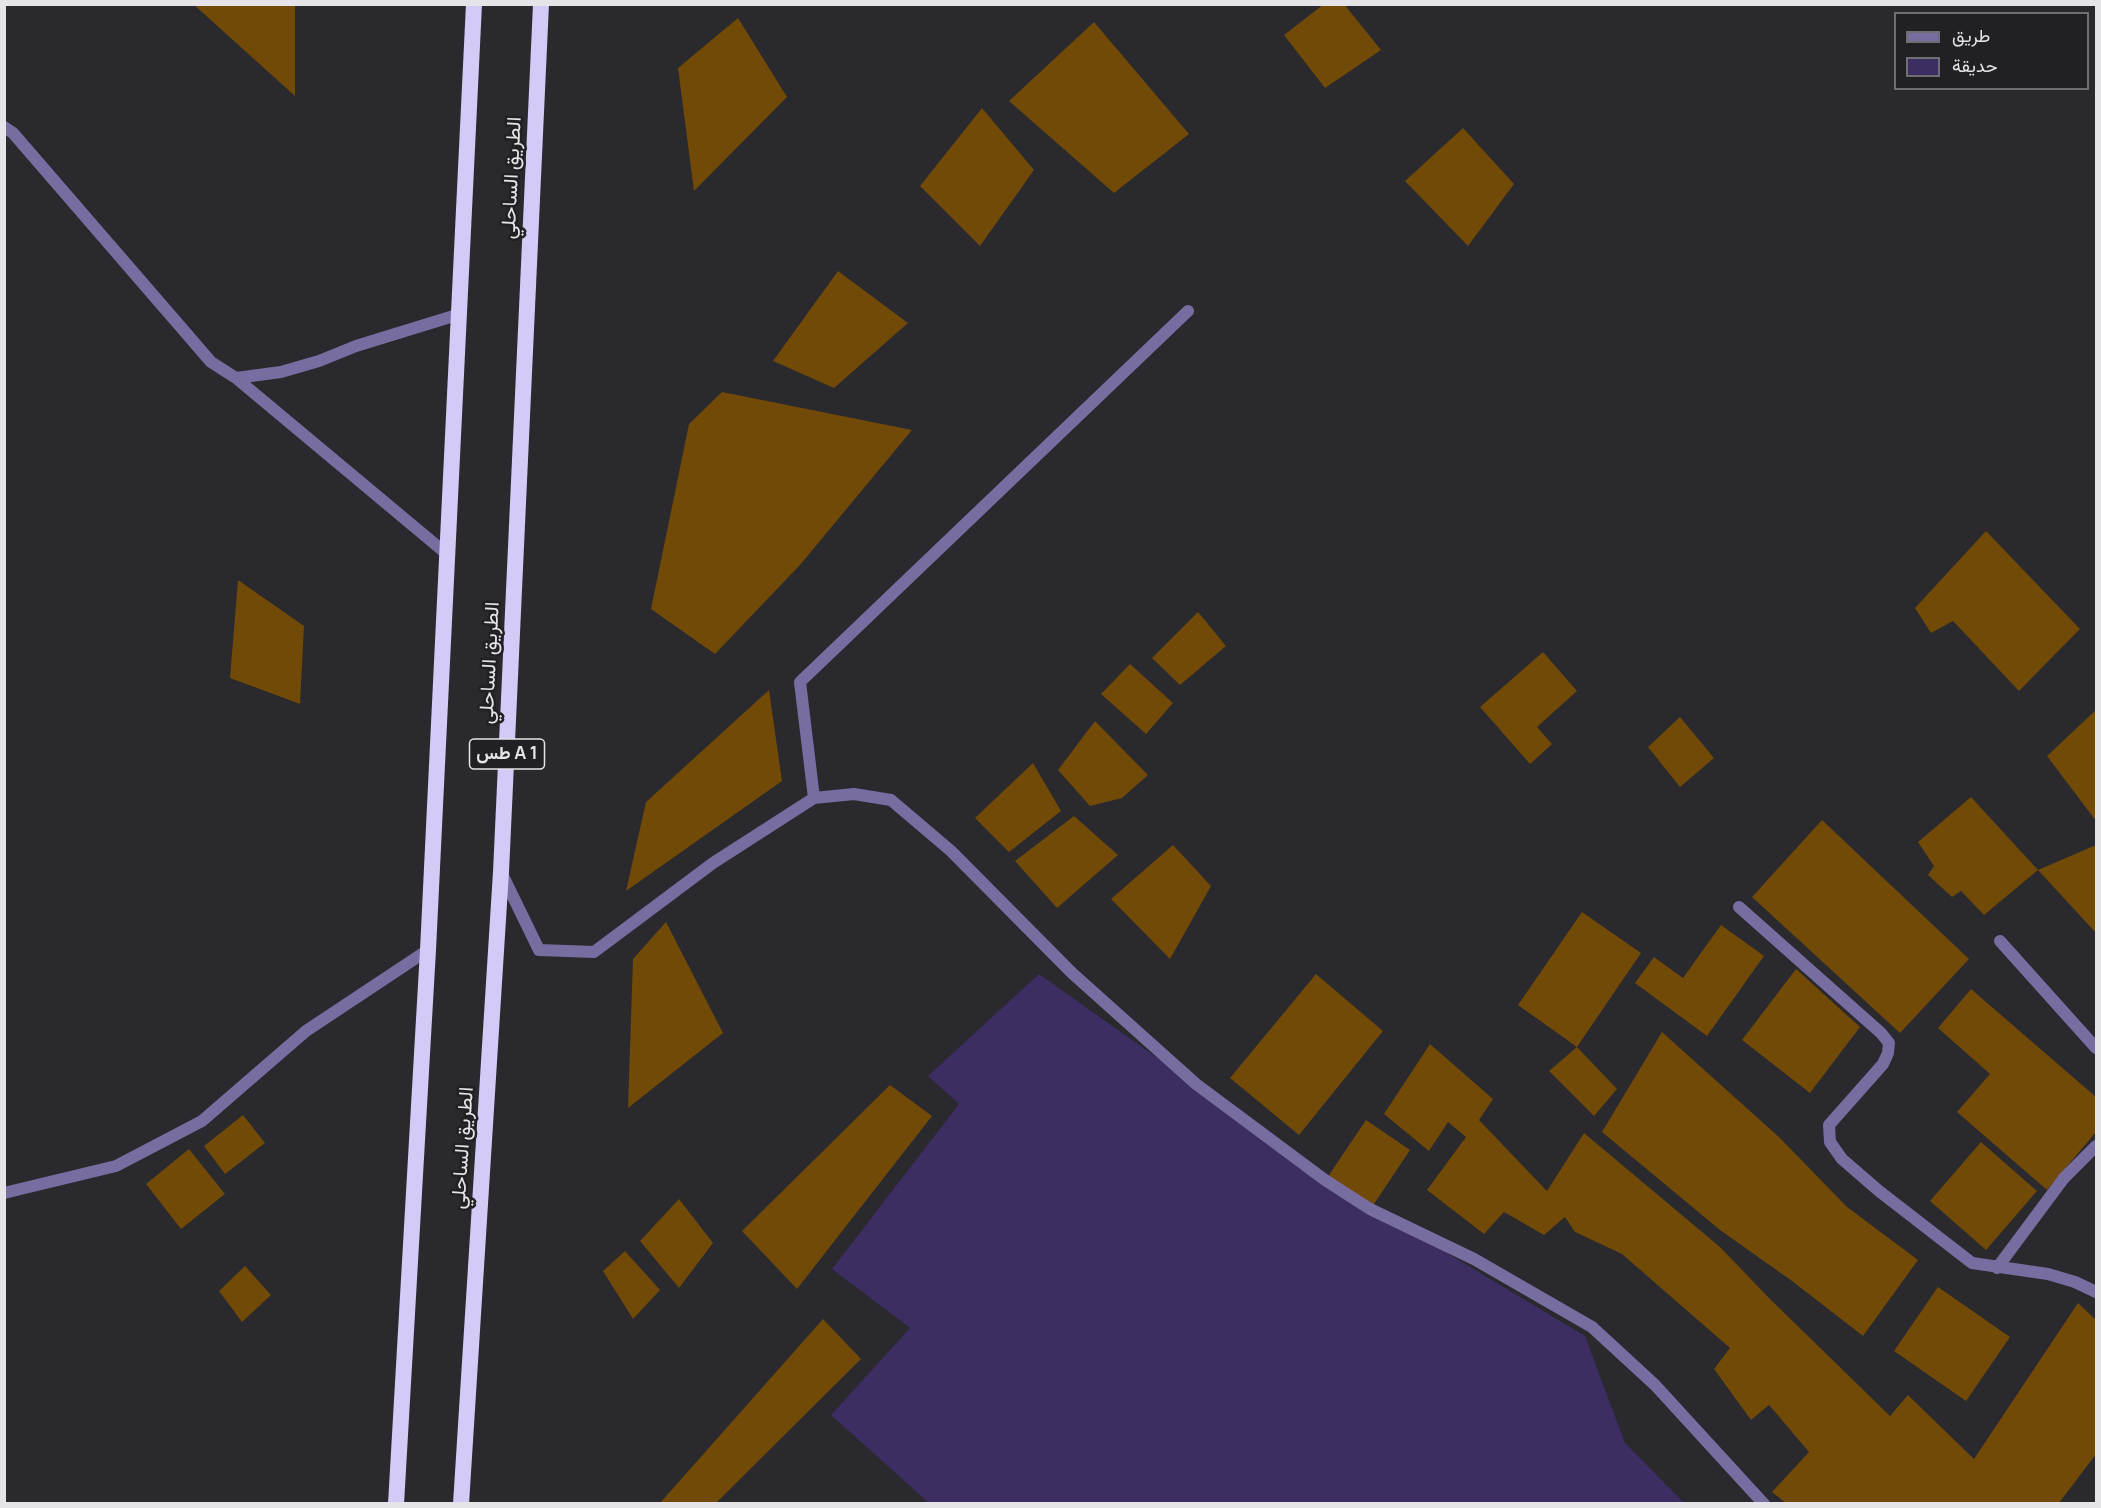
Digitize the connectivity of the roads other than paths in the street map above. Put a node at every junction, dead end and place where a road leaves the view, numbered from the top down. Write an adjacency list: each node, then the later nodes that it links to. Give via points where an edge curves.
1 (474, 4): 5 (highway)
2 (541, 4): 9 (highway, الطريق الساحلي / طس A 1)
3 (4, 126): 6 (street, via 211,362)
4 (1188, 311): 8 (street, via 800,682)
5 (459, 314): 6 (street, via 281,372); 7 (highway)
6 (236, 378): 7 (street)
7 (448, 555): 12 (highway)
8 (814, 798): 9 (street, via 713,863 594,952 539,950); 20 (street, via 854,794 891,800 951,850 1072,973 1197,1084 1370,1209 1474,1259 1592,1327 1655,1385)
9 (501, 872): 19 (highway, الطريق الساحلي / طس A 1)
10 (1739, 907): 16 (street, via 1889,1043 1883,1064 1829,1125 1830,1142 1842,1159 1972,1263)
11 (2000, 941): 13 (street)
12 (428, 950): 15 (street, via 306,1031 202,1121 116,1166); 18 (highway)
13 (2097, 1048)
14 (2097, 1146): 16 (street, via 2064,1178)
15 (4, 1193)
16 (1997, 1268): 17 (street, via 2048,1274)
17 (2097, 1292)
18 (396, 1503)
19 (461, 1503)
20 (1764, 1503)

